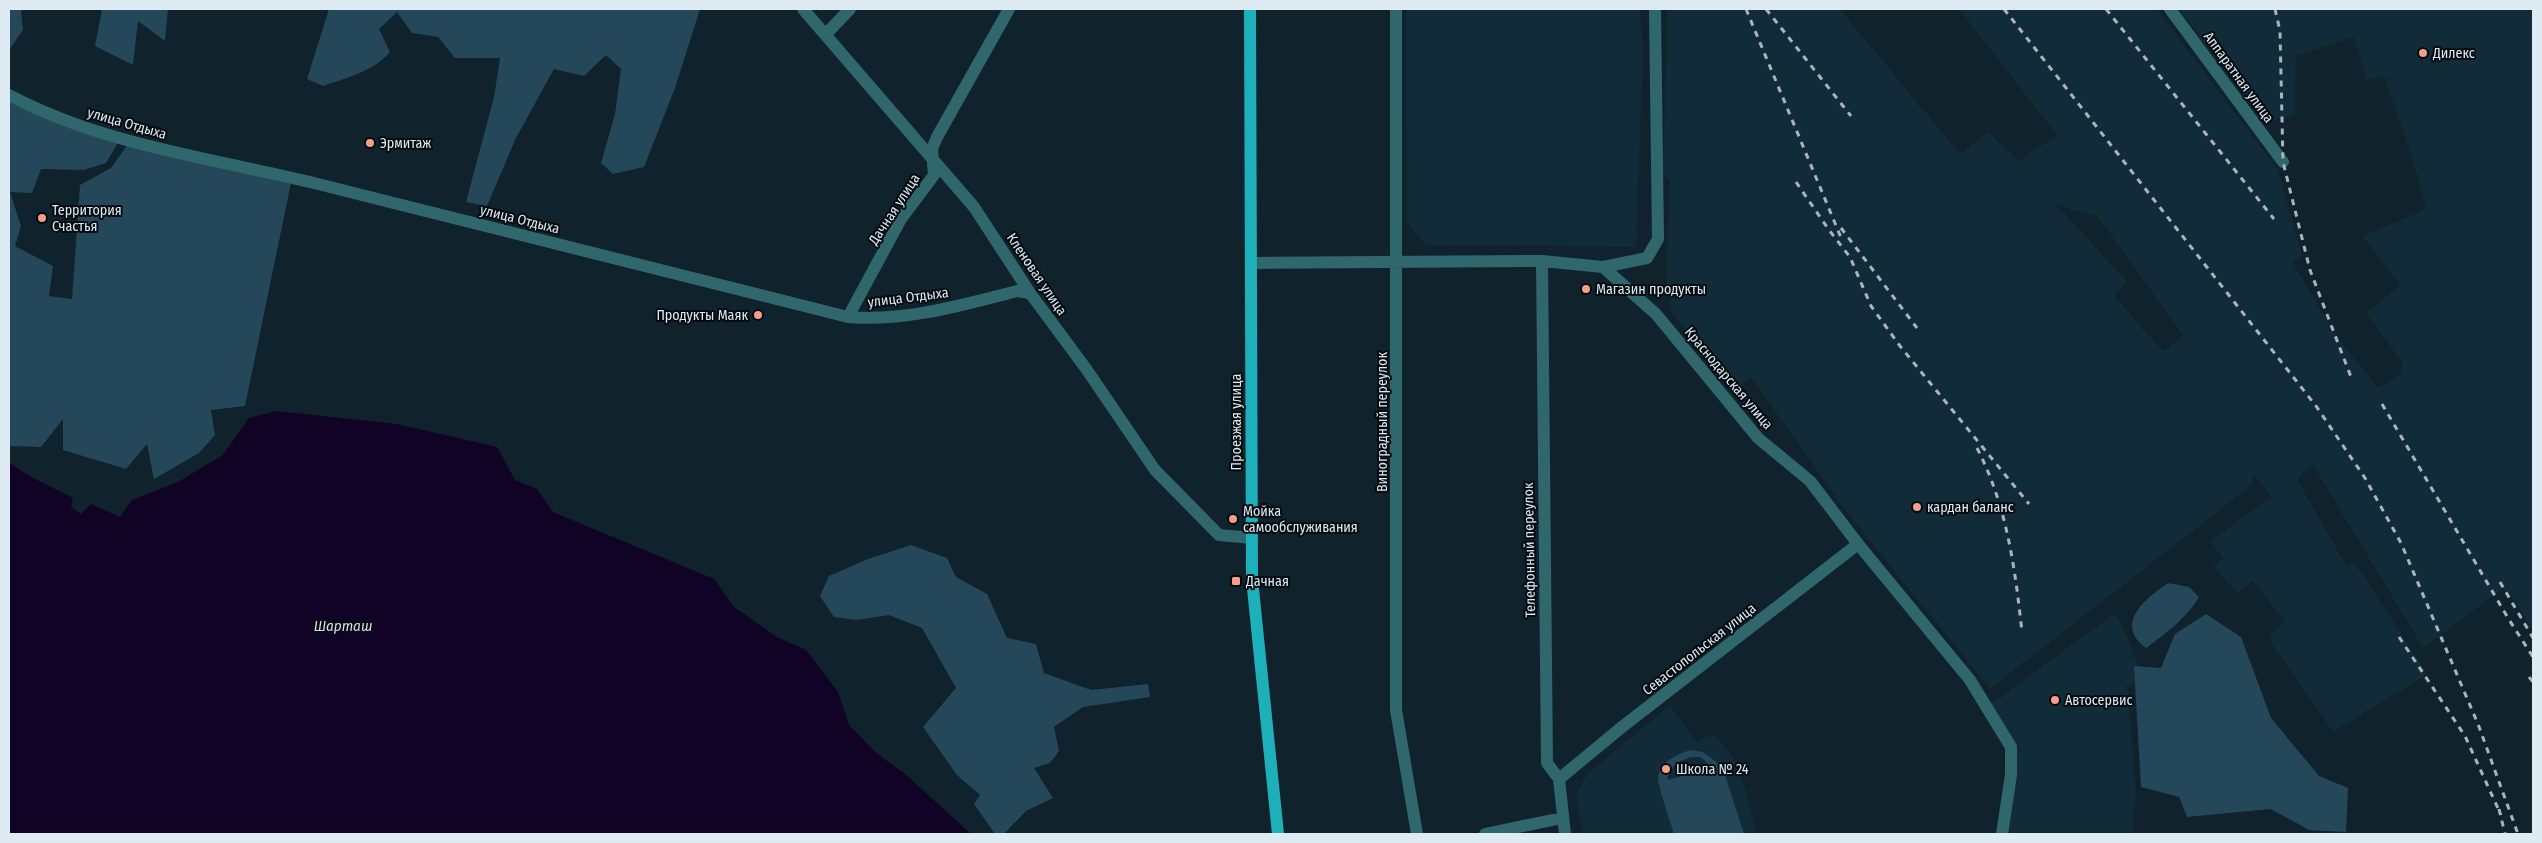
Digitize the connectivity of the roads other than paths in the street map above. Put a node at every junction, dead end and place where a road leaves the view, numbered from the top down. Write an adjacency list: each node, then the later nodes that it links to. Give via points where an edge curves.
1 (803, 9): 8 (street, Кленовая улица)
2 (850, 9): 8 (street)
3 (1009, 9): 10 (street, Дачная улица, via 936,138 932,149)
4 (1250, 9): 13 (main road, Проезжая улица)
5 (1396, 9): 14 (street, Виноградный переулок)
6 (1655, 9): 15 (street, via 1658,239 1647,258)
7 (2170, 9): 11 (street, Аппаратная улица)
8 (826, 34): 10 (street, Кленовая улица)
9 (9, 95): 17 (street, улица Отдыха, via 35,109 124,140 278,175)
10 (933, 161): 16 (street, Кленовая улица, via 974,207); 17 (street, Дачная улица, via 934,175 901,219)
11 (2283, 162)
12 (1542, 261): 14 (street); 15 (street); 20 (street, Телефонный переулок, via 1547,763)
13 (1251, 263): 14 (street); 18 (main road, Проезжая улица)
14 (1397, 264): 23 (street, Виноградный переулок, via 1396,710)
15 (1603, 267): 19 (street, Краснодарская улица, via 1656,314 1758,438 1810,481)
16 (1030, 293): 17 (street, улица Отдыха, via 1017,291 936,311 871,319); 18 (street, Кленовая улица, via 1155,470 1219,535)
17 (848, 317)
18 (1252, 538): 22 (main road, Проезжая улица, via 1252,579)
19 (1858, 544): 20 (street, Севастопольская улица); 26 (street, Краснодарская улица, via 1970,680 2010,747 2011,775)
20 (1559, 779): 21 (street, Телефонный переулок)
21 (1562, 818): 24 (street); 25 (street, Телефонный переулок)
22 (1278, 834)
23 (1418, 834)
24 (1485, 834)
25 (1565, 834)
26 (2002, 834)

